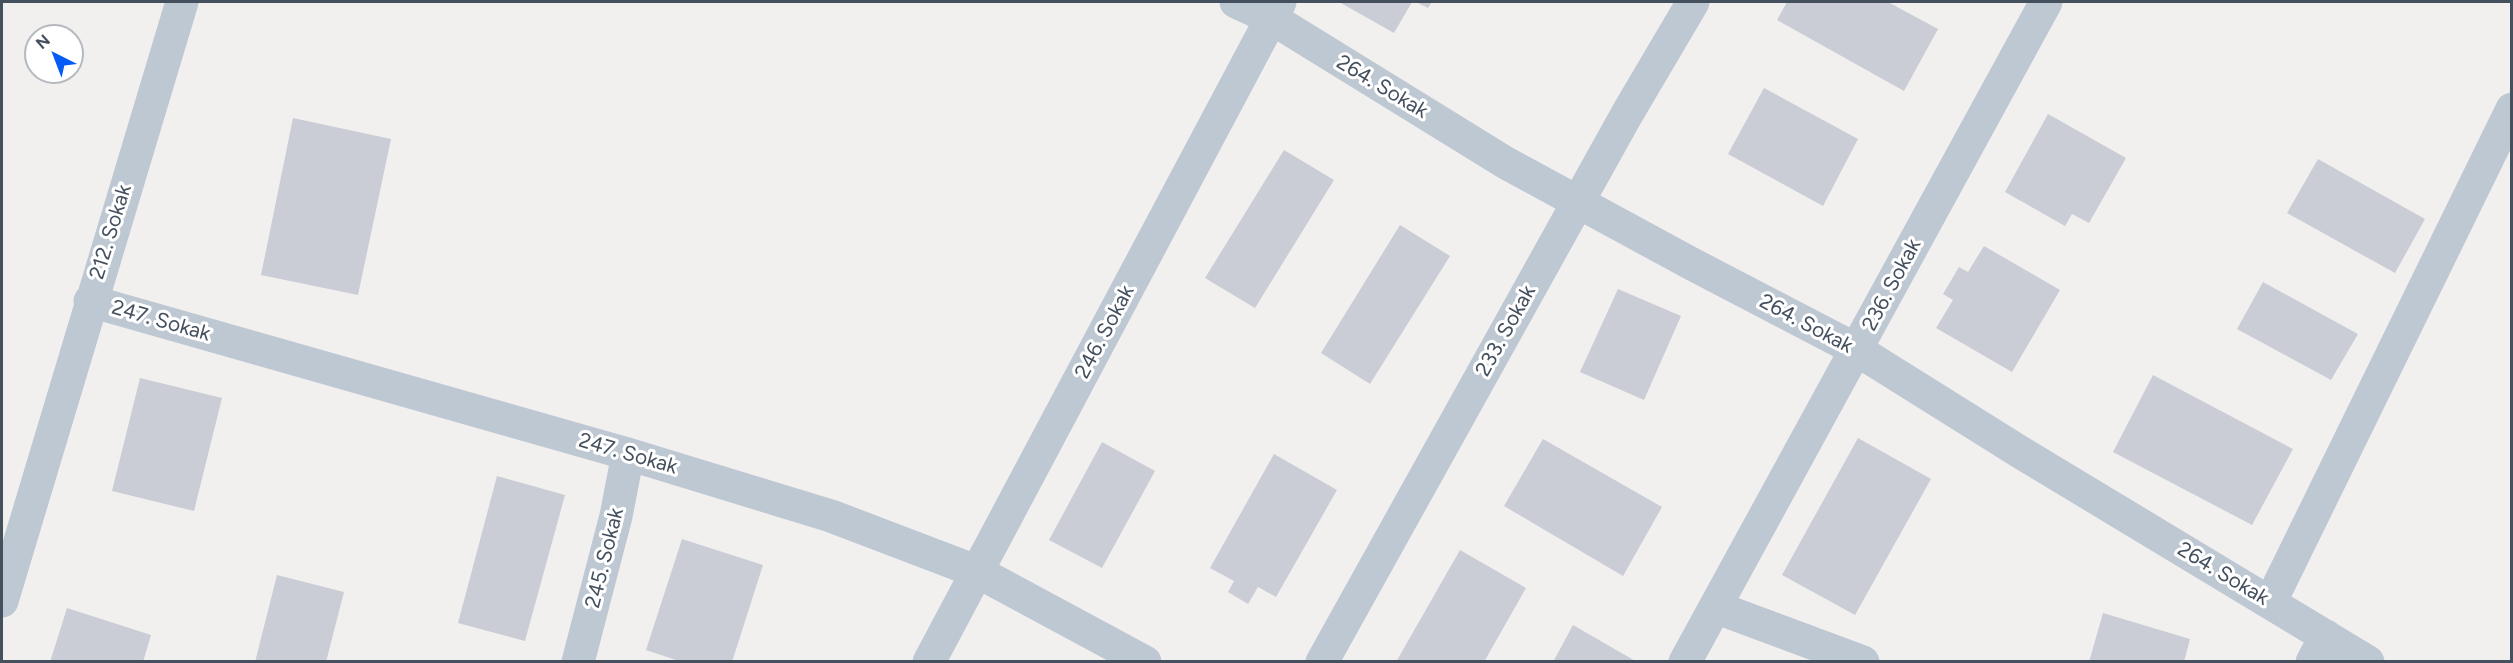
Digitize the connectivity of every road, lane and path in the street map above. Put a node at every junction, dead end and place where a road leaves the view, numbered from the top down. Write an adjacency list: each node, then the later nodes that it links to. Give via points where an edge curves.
1 (182, 2): 8 (street, 212. Sokak)
2 (1236, 2): 5 (street, 264. Sokak)
3 (1693, 2): 7 (street, 233. Sokak)
4 (2046, 2): 9 (street, 236. Sokak)
5 (1275, 10): 7 (street, 264. Sokak, via 1506,163); 11 (street, 246. Sokak)
6 (2511, 108): 13 (street)
7 (1579, 201): 9 (street, 264. Sokak); 19 (street, 233. Sokak)
8 (90, 301): 10 (street, 247. Sokak); 12 (street, 212. Sokak)
9 (1857, 350): 13 (street, 264. Sokak); 14 (street, 236. Sokak)
10 (628, 454): 11 (street, 247. Sokak, via 831,516); 16 (street, 245. Sokak)
11 (978, 572): 17 (street, 246. Sokak); 18 (street, 247. Sokak)
12 (2, 601)
13 (2270, 603): 15 (street, 264. Sokak)
14 (1716, 607): 20 (street, 236. Sokak); 21 (street)
15 (2319, 649): 22 (street, 264. Sokak)
16 (578, 662)
17 (929, 662)
18 (1145, 662)
19 (1322, 662)
20 (1685, 662)
21 (1863, 662)
22 (2368, 662)

